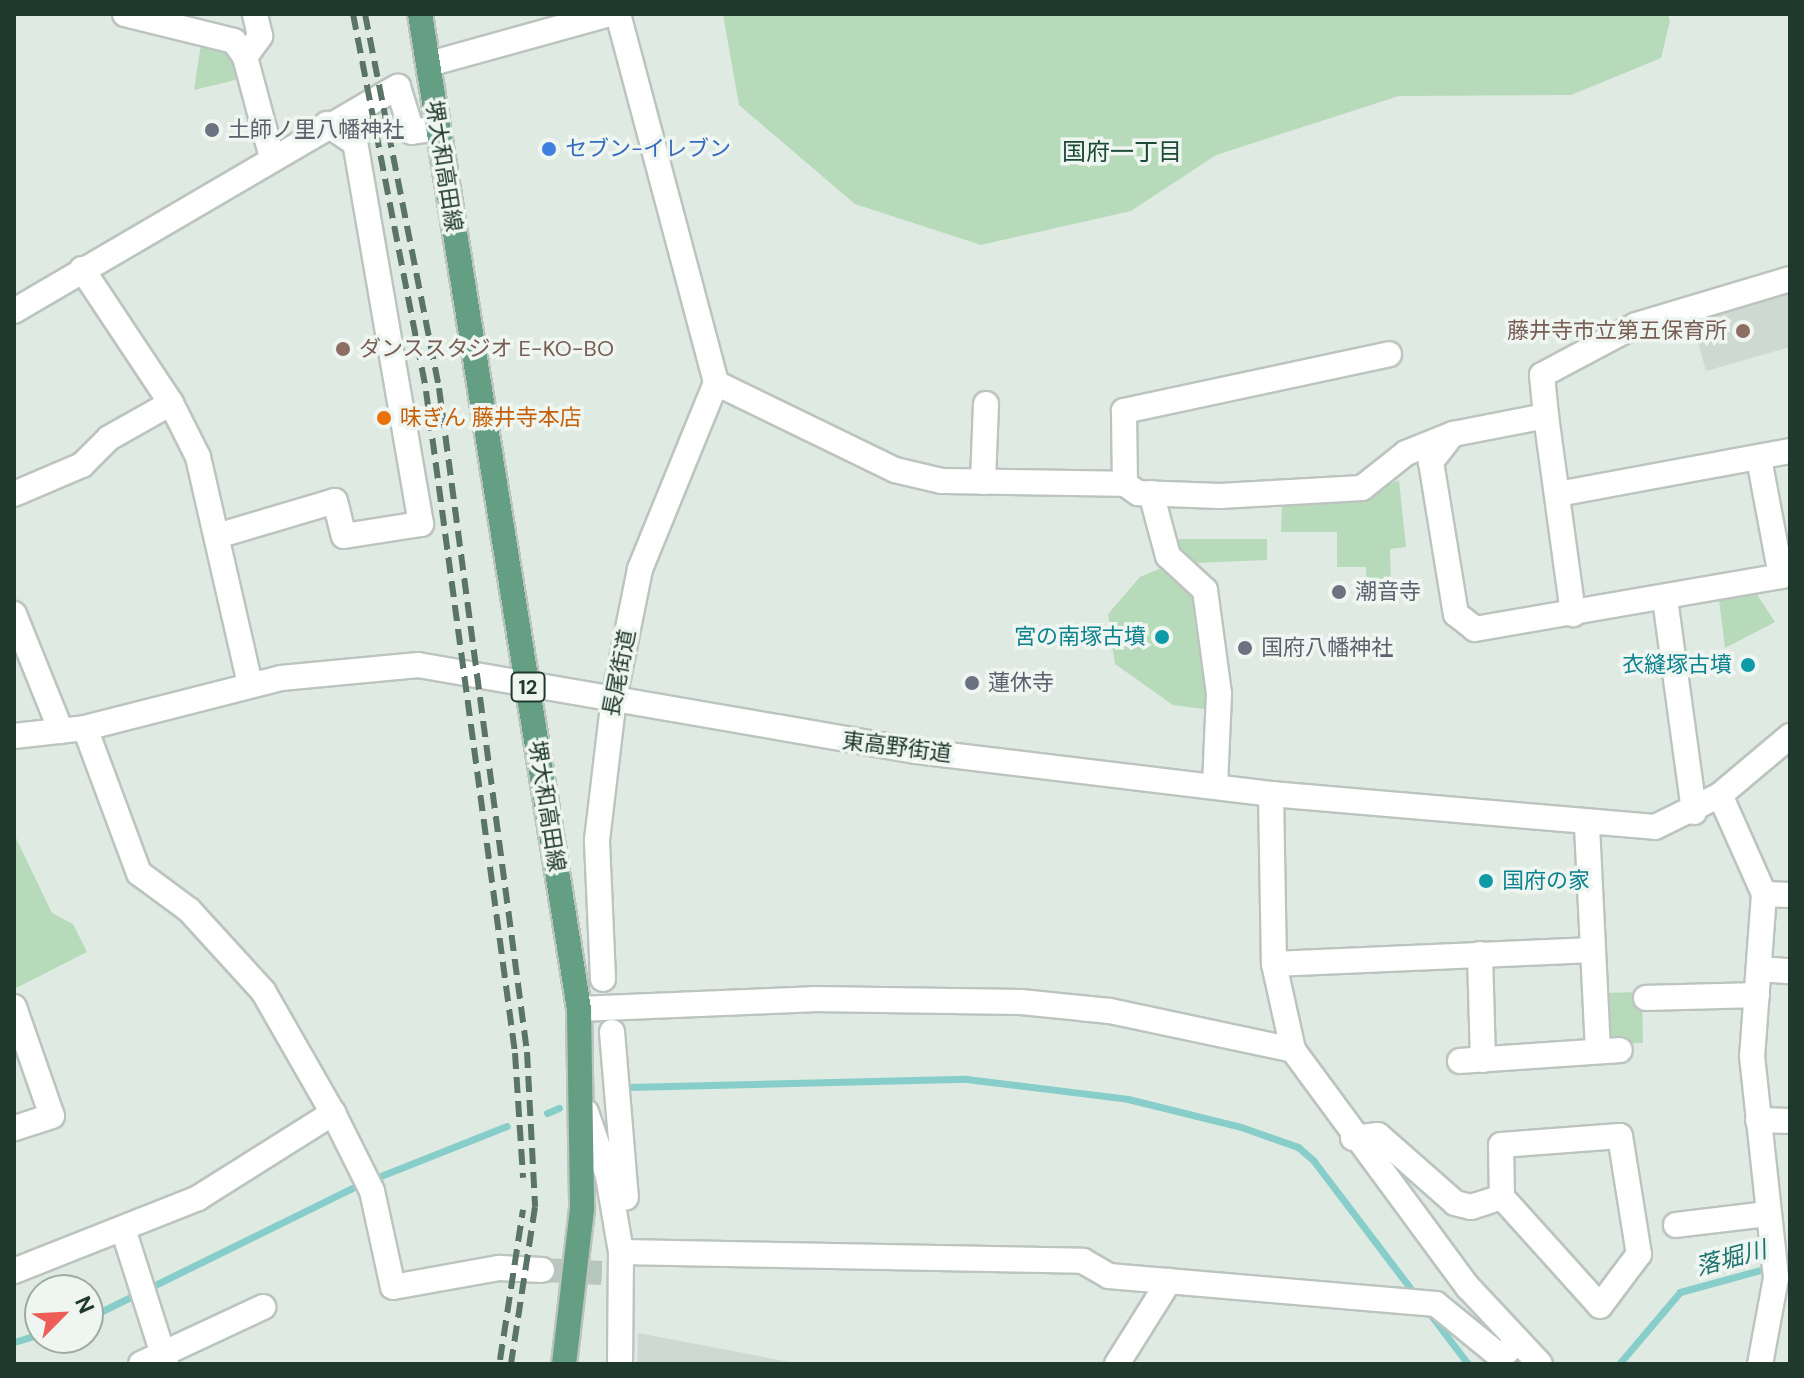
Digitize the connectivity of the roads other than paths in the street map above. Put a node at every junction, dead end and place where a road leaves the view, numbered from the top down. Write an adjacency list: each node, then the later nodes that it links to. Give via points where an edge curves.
1 (125, 14): 6 (street, via 234,41)
2 (255, 14): 6 (street, via 260,36)
3 (420, 14): 7 (main road, 堺大和高田線 / 12)
4 (609, 14): 7 (street)
5 (618, 14): 15 (street)
6 (245, 57): 10 (street)
7 (429, 64): 9 (main road, 堺大和高田線 / 12)
8 (327, 124): 9 (street, via 398,87 412,132); 10 (street); 27 (street, via 355,143 421,524 344,536 335,501)
9 (438, 128): 31 (main road, 堺大和高田線 / 12)
10 (272, 158): 11 (street)
11 (82, 269): 13 (street); 16 (street)
12 (1790, 279): 18 (street, via 1636,325 1542,375)
13 (16, 304)
14 (1389, 354): 23 (street, via 1124,411)
15 (716, 383): 22 (street, via 895,470); 33 (street, 長尾街道, via 640,569)
16 (171, 403): 25 (street, via 109,438 82,465); 27 (street, via 198,457)
17 (986, 404): 22 (street)
18 (1546, 416): 19 (street); 26 (street)
19 (1453, 434): 24 (street, via 1406,453 1362,488 1292,496); 30 (street, via 1431,462 1456,614 1475,629)
20 (1790, 451): 21 (street)
21 (1759, 458): 26 (street); 28 (street, via 1781,576)
22 (983, 482): 23 (street)
23 (1125, 484): 24 (street)
24 (1151, 493): 38 (street, via 1168,556 1205,590 1219,694)
25 (14, 494)
26 (1558, 494): 30 (street)
27 (217, 536): 32 (street)
28 (1665, 599): 30 (street); 41 (street)
29 (14, 614): 35 (street)
30 (1573, 614)
31 (527, 679): 32 (street, 東高野街道, via 418,665); 33 (street, 東高野街道); 54 (main road, 堺大和高田線 / 12)
32 (250, 684): 34 (street, 東高野街道)
33 (614, 698): 38 (street, 東高野街道, via 818,737); 50 (street, 長尾街道, via 597,840)
34 (85, 728): 35 (street, 東高野街道); 58 (street, via 139,873 189,910 263,991)
35 (61, 731): 36 (street, 東高野街道)
36 (14, 736)
37 (1790, 736): 40 (street, 東高野街道)
38 (1215, 785): 39 (street, 東高野街道)
39 (1271, 794): 42 (street, 東高野街道); 47 (street)
40 (1720, 795): 41 (street, 東高野街道); 43 (street)
41 (1694, 812): 42 (street, 東高野街道, via 1655,827)
42 (1587, 826): 45 (street)
43 (1764, 894): 44 (street); 48 (street)
44 (1790, 895)
45 (1593, 950): 46 (street); 46 (street, via 1609,1051 1472,1060)
46 (1480, 954): 47 (street)
47 (1274, 964): 56 (street)
48 (1759, 969): 49 (street); 51 (street)
49 (1790, 971)
50 (603, 979)
51 (1757, 995): 52 (street); 59 (street)
52 (1646, 998)
53 (14, 1007): 61 (street, via 52,1116)
54 (579, 1009): 56 (street, via 813,999 1021,1002 1110,1011); 57 (main road, 堺大和高田線 / 12)
55 (612, 1032): 67 (street)
56 (1293, 1050): 62 (street)
57 (586, 1112): 67 (street, via 601,1149); 75 (main road, 堺大和高田線 / 12)
58 (333, 1113): 66 (street, via 198,1198); 68 (street, via 370,1184 393,1287 499,1268)
59 (1758, 1120): 60 (street); 64 (street)
60 (1790, 1121)
61 (14, 1128)
62 (1353, 1138): 63 (street, via 1378,1135 1455,1203 1471,1207); 72 (street)
63 (1502, 1197): 63 (street, via 1501,1145 1620,1136 1639,1254 1600,1306)
64 (1767, 1214): 65 (street); 79 (street, via 1773,1268)
65 (1676, 1225)
66 (124, 1232): 69 (street); 73 (street)
67 (619, 1262): 70 (street, via 1083,1261 1109,1276); 76 (street)
68 (542, 1270)
69 (14, 1271)
70 (1169, 1281): 72 (street, via 1436,1304); 77 (street)
71 (263, 1307): 73 (street)
72 (1509, 1354): 78 (street)
73 (166, 1360): 74 (street)
74 (141, 1364)
75 (564, 1364)
76 (620, 1364)
77 (1117, 1364)
78 (1540, 1364)
79 (1760, 1364)

